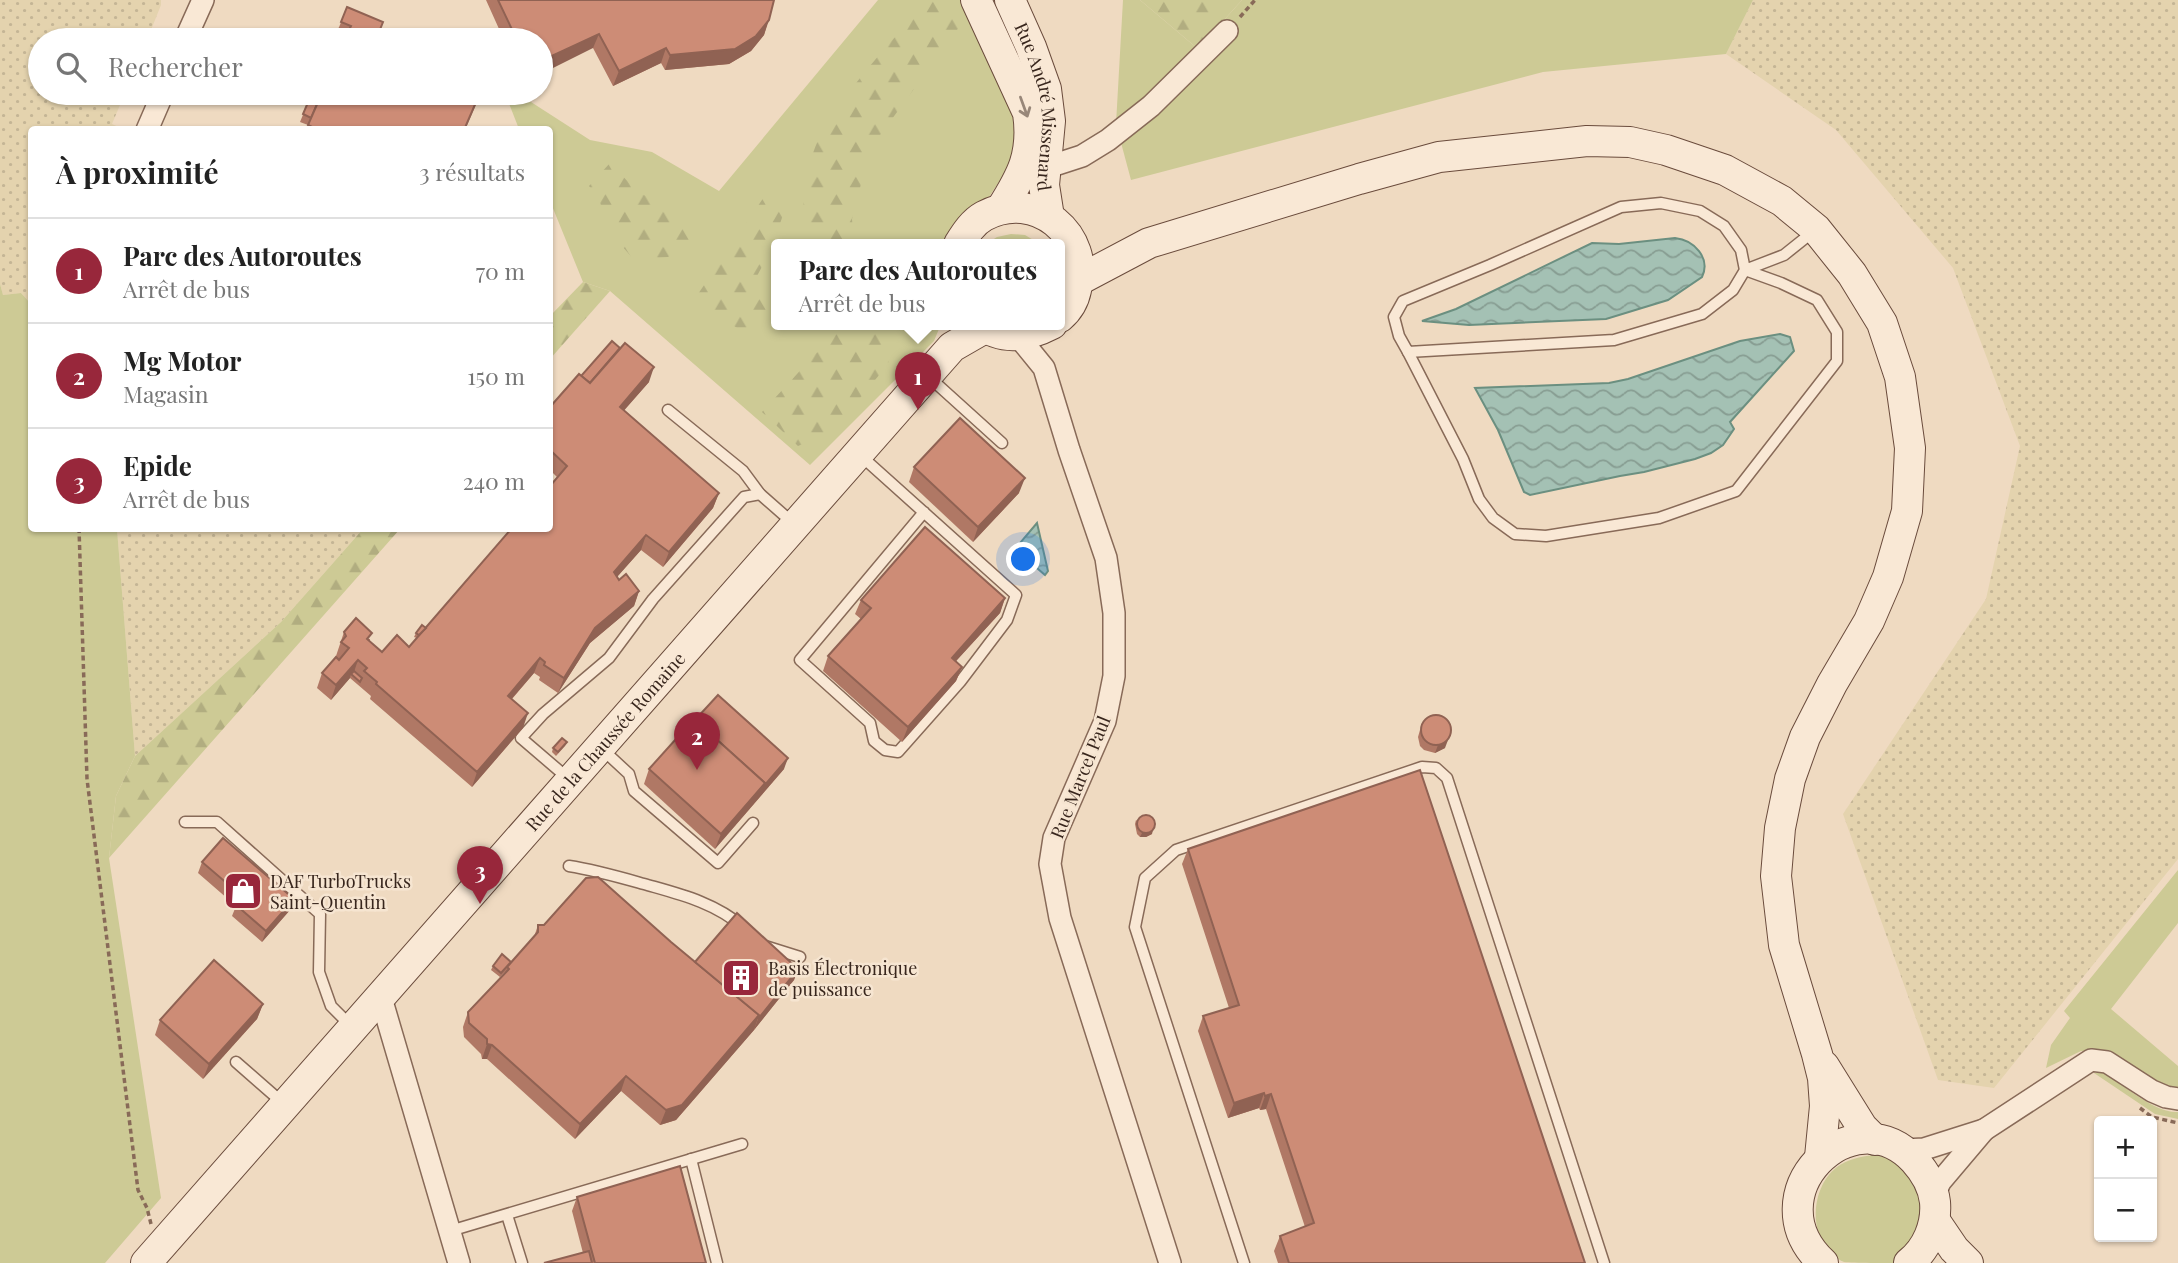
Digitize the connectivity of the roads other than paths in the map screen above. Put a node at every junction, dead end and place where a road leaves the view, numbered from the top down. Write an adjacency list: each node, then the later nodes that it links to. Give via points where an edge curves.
1 (203, 0): 4 (street)
2 (976, 0): 7 (street, Rue André Missenard)
3 (1010, 0): 6 (street, Rue André Missenard)
4 (190, 28)
5 (1227, 31): 10 (street, via 1108,141 1082,156)
6 (1031, 47): 7 (street); 10 (street, Rue André Missenard, via 1046,89 1050,121)
7 (1004, 60): 11 (street, Rue André Missenard, one-way to 11, via 1028,113 1031,133 1028,159)
8 (158, 105): 9 (street)
9 (149, 126)
10 (1045, 168): 12 (street, Rue André Missenard)
11 (1000, 209): 12 (street, via 1034,210); 14 (street, via 983,217)
12 (1049, 216): 15 (street)
13 (1816, 229): 16 (street, via 1782,201 1700,160 1630,142 1587,141 1439,156); 17 (lane, via 1784,255); 42 (street, via 1852,274 1882,323 1900,377 1910,448 1907,511 1888,577 1805,737 1780,828 1776,876 1784,945)
14 (962, 239)
15 (1073, 242): 16 (street); 18 (street)
16 (1149, 243): 18 (street)
17 (1745, 271): 25 (lane, via 1732,290 1702,314 1614,340); 25 (lane, via 1741,250 1724,226 1700,211 1661,203 1620,207 1403,301 1394,317); 25 (lane, via 1817,300 1837,332 1837,361 1735,491 1659,518 1546,536 1515,534 1493,518 1479,499)
18 (1079, 280): 19 (street)
19 (1065, 313)
20 (992, 330): 24 (street)
21 (1041, 330): 24 (street)
22 (1051, 330): 26 (street, Rue Marcel Paul)
23 (954, 335): 27 (street, Rue de la Chaussée Romaine)
24 (1018, 336): 26 (street, Rue Marcel Paul)
25 (1408, 352)
26 (1044, 368): 59 (street, Rue Marcel Paul, via 1106,558 1114,613 1114,676 1105,722 1054,838 1050,864 1060,918)
27 (927, 375): 29 (lane); 30 (street, Rue de la Chaussée Romaine)
28 (668, 410): 31 (lane, via 743,471)
29 (1002, 443)
30 (858, 453): 32 (lane); 33 (street, Rue de la Chaussée Romaine)
31 (761, 494): 33 (lane); 35 (lane, via 744,497 653,599 609,658 522,738)
32 (924, 512): 32 (lane, via 1016,595 1007,620 898,752 885,750 874,741 870,723 800,660)
33 (796, 525): 34 (street, Rue de la Chaussée Romaine)
34 (600, 747): 35 (street, Rue de la Chaussée Romaine); 37 (lane, via 629,774 634,791 718,863)
35 (571, 780): 40 (street, Rue de la Chaussée Romaine)
36 (185, 822): 41 (lane, via 217,822 320,914 319,972 331,1006)
37 (753, 823)
38 (569, 866): 39 (lane, via 698,899 731,917 764,946)
39 (800, 957)
40 (378, 1000): 41 (street, Rue de la Chaussée Romaine); 54 (street)
41 (354, 1028): 45 (street, Rue de la Chaussée Romaine)
42 (1817, 1054): 47 (street); 50 (street, via 1825,1105)
43 (236, 1062): 45 (lane)
44 (2178, 1099): 46 (street, via 2152,1091 2107,1062 2091,1060)
45 (286, 1106): 55 (street, Rue de la Chaussée Romaine)
46 (1984, 1130): 49 (street, via 1924,1149); 52 (street, via 1940,1182)
47 (1875, 1140): 49 (street); 50 (street, via 1856,1140)
48 (742, 1144): 51 (lane)
49 (1904, 1150): 52 (street, via 1925,1173)
50 (1820, 1157): 62 (street, via 1809,1170 1797,1203 1802,1237)
51 (691, 1159): 53 (lane); 58 (lane)
52 (1934, 1208): 63 (street, via 1928,1240); 64 (street, via 1954,1249)
53 (507, 1214): 54 (lane); 57 (lane)
54 (450, 1231): 56 (street)
55 (151, 1257)
56 (460, 1263)
57 (522, 1263)
58 (717, 1263)
59 (1170, 1263)
60 (1244, 1263): 61 (lane, via 1135,927 1145,878 1176,850 1422,767 1436,768 1447,778)
61 (1604, 1263)
62 (1823, 1263)
63 (1909, 1263)
64 (1968, 1263)

